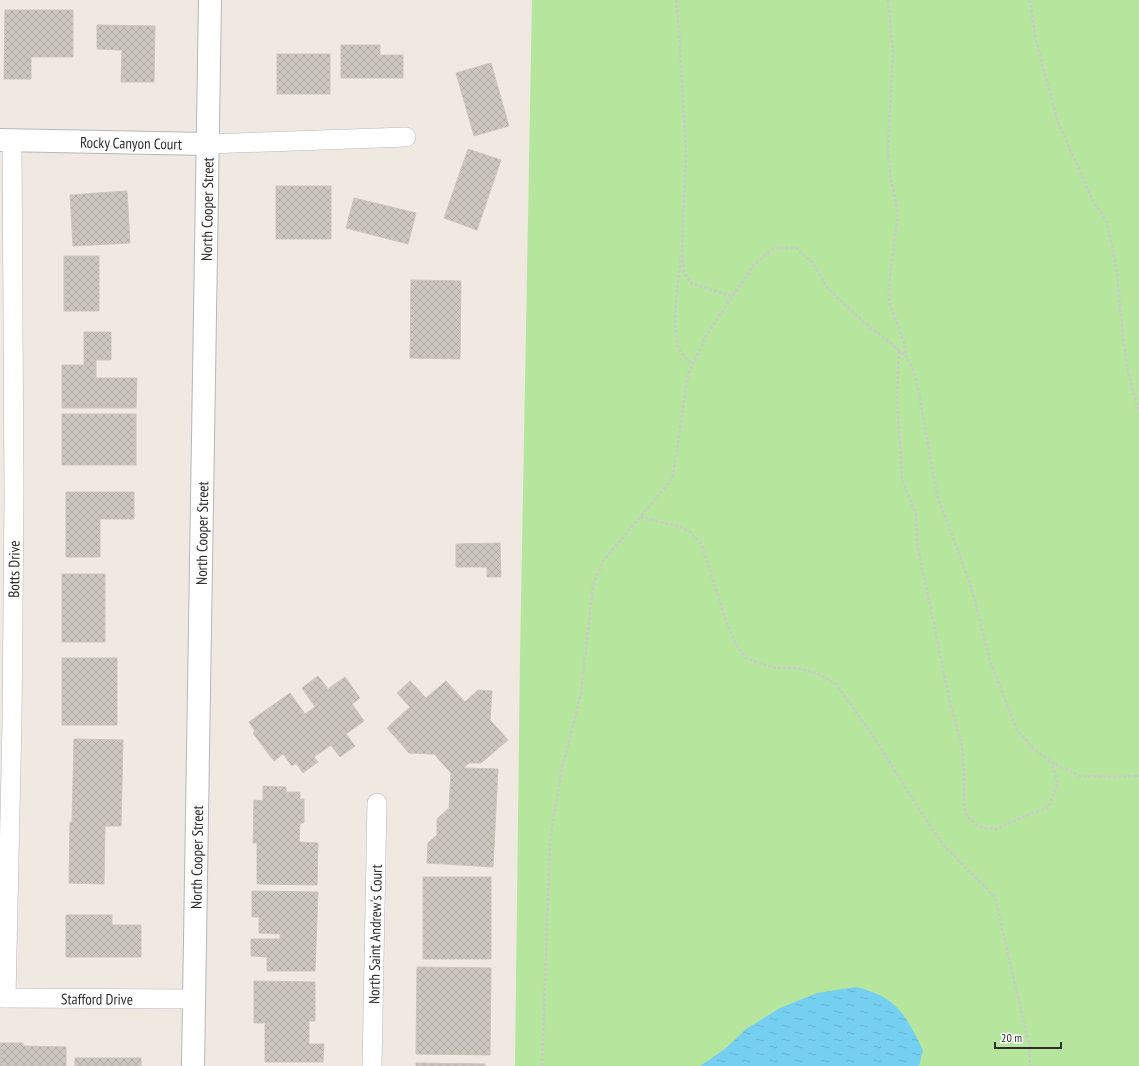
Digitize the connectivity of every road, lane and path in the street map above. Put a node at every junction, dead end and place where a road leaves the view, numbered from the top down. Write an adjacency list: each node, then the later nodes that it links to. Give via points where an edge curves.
1 (210, 0): 7 (main road, North Cooper Street)
2 (676, 0): 8 (path, via 686,153)
3 (888, 0): 11 (path, via 893,51 888,150 898,214 889,301)
4 (1030, 0): 13 (path, via 1036,41 1058,122 1093,201 1106,222 1117,272 1128,372)
5 (406, 137): 7 (street, Rocky Canyon Court)
6 (6, 140): 7 (main road, Rocky Canyon Court); 18 (street, Botts Drive, via 14,503 12,722)
7 (208, 144): 19 (main road, North Cooper Street)
8 (682, 250): 9 (path, via 684,273 692,284); 12 (path, via 676,295 677,341 680,351)
9 (732, 296): 10 (path, via 753,266 774,248 796,248 813,263 827,288); 12 (path, via 707,334)
10 (900, 350): 11 (path); 15 (path, via 897,395 902,479 916,514 917,542 950,704 962,746 964,806 967,816 977,825 996,829 1048,808 1058,782)
11 (906, 356): 15 (path, via 920,394 937,495 971,586 990,660 1017,730 1034,749)
12 (693, 364): 14 (path, via 688,374 672,479)
13 (1139, 412)
14 (641, 517): 22 (path, via 603,561 593,586 581,694 562,769 550,840); 23 (path, via 681,527 701,543 728,626 738,648 746,658 776,668 817,672 836,684 876,740 944,846 995,897 1029,1045)
15 (1051, 762): 16 (path, via 1080,776)
16 (1139, 776)
17 (377, 802): 21 (street, North Saint Andrew's Court)
18 (3, 998): 19 (street, Stafford Drive)
19 (194, 999): 20 (main road, North Cooper Street)
20 (193, 1066)
21 (372, 1066)
22 (542, 1066)
23 (1030, 1066)

